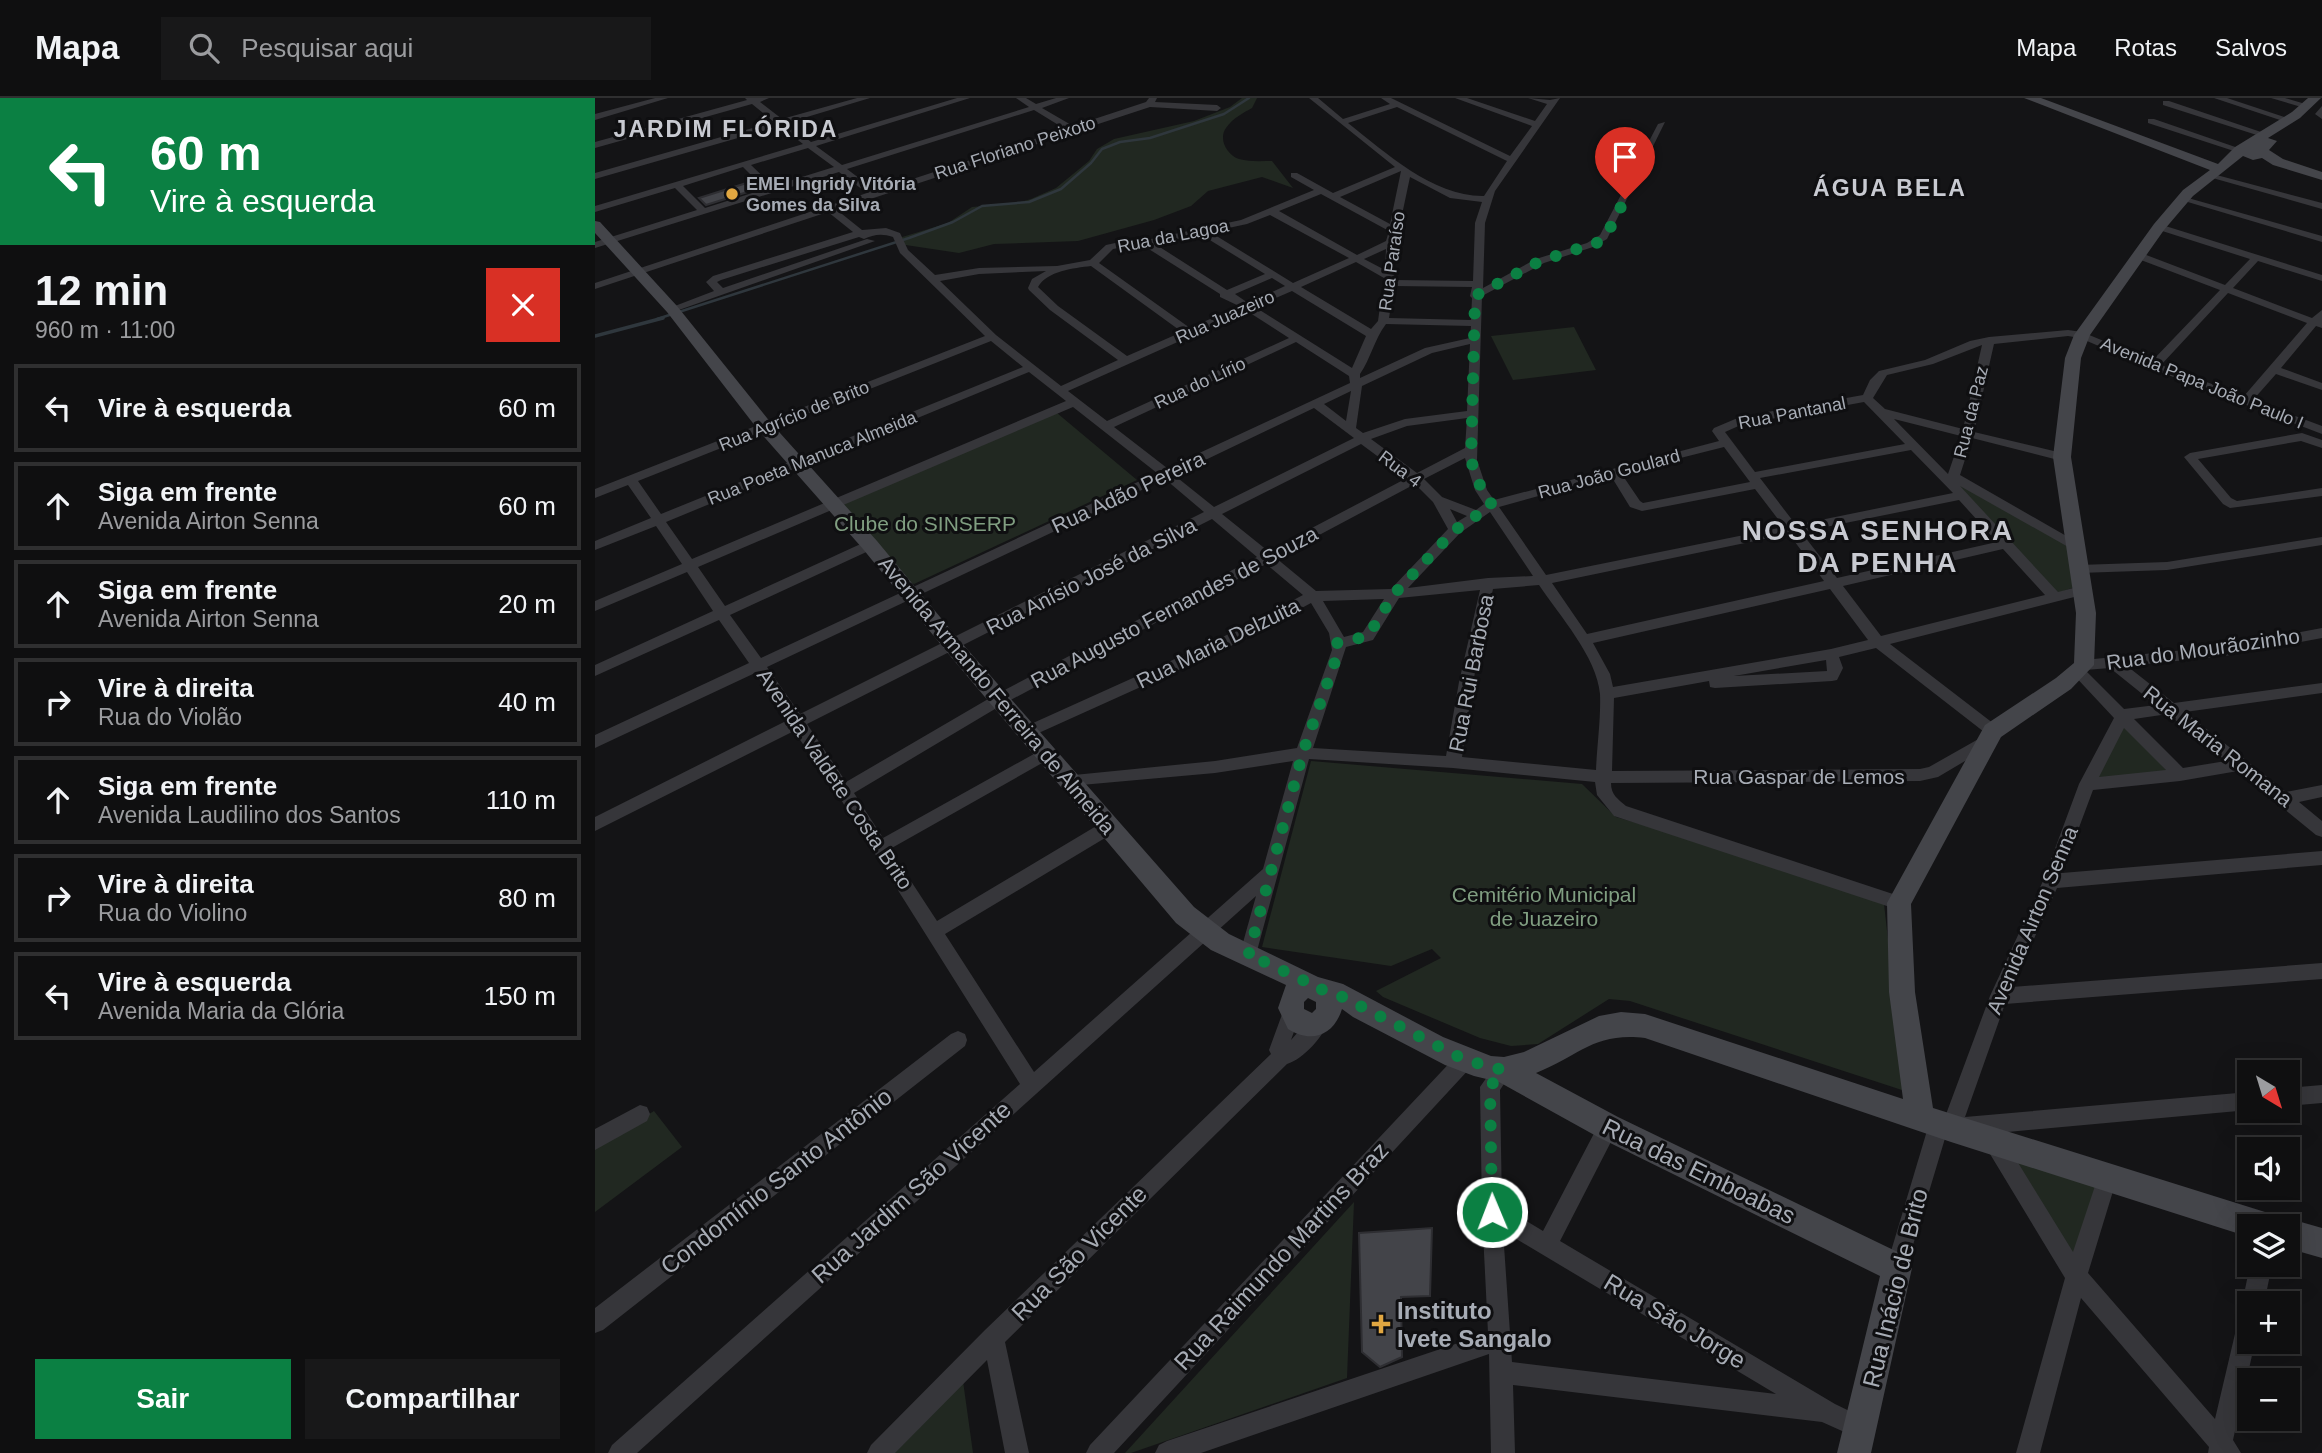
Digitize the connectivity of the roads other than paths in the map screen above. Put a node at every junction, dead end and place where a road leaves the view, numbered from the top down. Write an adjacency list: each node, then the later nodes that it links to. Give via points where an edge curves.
1 (664, 98): 26 (street)
2 (765, 98): 15 (street)
3 (866, 98): 29 (street)
4 (966, 98): 36 (street)
5 (1020, 98): 20 (street)
6 (1065, 98): 20 (street)
7 (1208, 98): 21 (street)
8 (1313, 98): 28 (street)
9 (1385, 98): 19 (street)
10 (1459, 98): 31 (street)
11 (1532, 98): 17 (street)
12 (2030, 98): 34 (street)
13 (2218, 98): 24 (street)
14 (2275, 98): 24 (street)
15 (751, 100): 29 (street); 35 (street)
16 (1151, 101): 21 (street); 32 (street, Rua Floriano Peixoto)
17 (1554, 101): 31 (street)
18 (2169, 101): 27 (street); 33 (street)
19 (1396, 105): 28 (street); 38 (street)
20 (1035, 107): 32 (street); 40 (street)
21 (1202, 107): 22 (street)
22 (1217, 108)
23 (2322, 109): 25 (street)
24 (2301, 110): 33 (street); 37 (street, via 2292,125)
25 (2322, 116)
26 (595, 117)
27 (2151, 121): 34 (street); 37 (street)
28 (1342, 122): 41 (street)
29 (782, 123): 36 (street); 45 (street)
30 (1662, 124): 80 (street, via 1602,239)
31 (1537, 125): 38 (street)
32 (1073, 130): 49 (street, Rua Floriano Peixoto)
33 (2266, 135): 37 (street)
34 (2134, 138): 42 (street)
35 (595, 145)
36 (809, 145): 39 (street); 40 (street)
37 (2248, 151): 42 (street); 43 (street)
38 (1511, 160): 52 (street)
39 (745, 164): 46 (street); 47 (street)
40 (839, 169): 47 (street); 49 (street)
41 (1405, 169): 50 (street); 52 (street, via 1452,196); 61 (street, Rua Paraíso)
42 (2219, 170): 51 (street); 53 (street)
43 (2316, 174)
44 (1294, 175): 48 (street)
45 (595, 176)
46 (677, 184): 54 (street); 56 (street)
47 (772, 190): 56 (street)
48 (1320, 191): 50 (street); 57 (street, Rua da Lagoa)
49 (874, 194): 55 (street, Rua Floriano Peixoto)
50 (1332, 197): 61 (street)
51 (2184, 198): 59 (street); 63 (street)
52 (1486, 199): 80 (street)
53 (2322, 206)
54 (595, 209)
55 (831, 210): 62 (street); 72 (street, Rua Floriano Peixoto)
56 (703, 211): 64 (street)
57 (1271, 211): 60 (street, Rua da Lagoa); 68 (street)
58 (595, 225): 64 (street)
59 (2159, 227): 67 (street); 69 (street)
60 (1201, 231): 65 (street, Rua da Lagoa); 73 (street)
61 (1395, 231): 66 (street, Rua Paraíso)
62 (860, 233): 75 (street, via 893,233); 81 (street, via 717,278 711,282); 81 (street, via 870,241)
63 (2322, 239)
64 (602, 243): 72 (street)
65 (1146, 243): 70 (street, Rua da Lagoa, via 1110,247); 82 (street)
66 (1391, 243): 68 (street, Rua Juazeiro); 76 (street, Rua Paraíso)
67 (2137, 255): 79 (street); 91 (street)
68 (1357, 258): 76 (street); 78 (street, Rua Juazeiro)
69 (2256, 258): 74 (street); 79 (street)
70 (1093, 263): 71 (street, Rua da Lagoa); 89 (street)
71 (1060, 268): 75 (street, via 979,271); 96 (street, Rua da Lagoa, via 1036,281 1033,288 1053,308)
72 (639, 272): 77 (street, Rua Floriano Peixoto); 84 (street)
73 (1273, 274): 78 (street); 82 (street)
74 (2322, 278)
75 (932, 279): 92 (street)
76 (1389, 280): 80 (street); 86 (street, Rua Paraíso)
77 (595, 286)
78 (1295, 286): 83 (street, Rua Juazeiro); 90 (street)
79 (2225, 288): 88 (street); 97 (street)
80 (1476, 290): 87 (street)
81 (720, 292): 84 (street)
82 (1224, 295): 83 (street)
83 (1246, 308): 89 (street, Rua Juazeiro); 93 (street)
84 (675, 313): 109 (street, Avenida Armando Ferreira de Almeida)
85 (2322, 313): 88 (street)
86 (1383, 321): 87 (street); 90 (street, Rua Paraíso)
87 (1475, 323): 94 (street)
88 (2318, 324): 99 (street)
89 (1190, 333): 96 (street, Rua Juazeiro)
90 (1373, 335): 100 (street, Rua Paraíso)
91 (2082, 335): 95 (street, via 2057,332); 97 (street, Avenida Papa João Paulo I); 119 (street, via 2073,358)
92 (992, 337): 98 (street); 109 (street, Rua Agrício de Brito)
93 (1297, 338): 100 (street); 110 (street, Rua do Lírio)
94 (1475, 340): 100 (street, Rua Adão Pereira, via 1434,349 1402,367); 108 (street)
95 (1989, 340): 103 (street, via 1883,373); 113 (street, Rua da Paz)
96 (1127, 361): 102 (street, Rua Juazeiro)
97 (2154, 366): 104 (street, Avenida Papa João Paulo I)
98 (1029, 368): 102 (street); 120 (street, Rua Poeta Manuca Almeida)
99 (2273, 369): 101 (street); 104 (street)
100 (1356, 383): 106 (street, Rua Adão Pereira); 111 (street, Rua Paraíso)
101 (2322, 387)
102 (1058, 391): 105 (street)
103 (1867, 398): 107 (street); 114 (street, Rua Pantanal, via 1740,421)
104 (2246, 401): 112 (street, Avenida Papa João Paulo I)
105 (1072, 403): 110 (street); 131 (street)
106 (1316, 404): 111 (street); 122 (street, Rua Adão Pereira)
107 (1881, 412): 113 (street); 117 (street)
108 (1471, 414): 115 (street, Rua Anísio José da Silva, via 1405,423); 118 (street)
109 (765, 427): 120 (street, Avenida Armando Ferreira de Almeida); 124 (street, Rua Agrício de Brito)
110 (1104, 428): 122 (street)
111 (1350, 430): 115 (street)
112 (2322, 430)
113 (1968, 433): 119 (street); 126 (street, Rua da Paz)
114 (1722, 437): 121 (street, Rua João Goulard); 125 (street)
115 (1361, 440): 123 (street, Rua 4); 133 (street, Rua Anísio José da Silva)
116 (2322, 443): 127 (street, via 2302,437 2190,457 2235,505)
117 (1911, 446): 125 (street); 126 (street)
118 (1470, 450): 123 (street, Rua Augusto Fernandes de Souza); 132 (street, via 1477,480)
119 (2062, 457): 141 (street)
120 (798, 465): 131 (street, Avenida Armando Ferreira de Almeida); 135 (street, Rua Poeta Manuca Almeida)
121 (1614, 471): 125 (street, via 1635,504 1642,507); 132 (street, Rua João Goulard)
122 (1166, 474): 133 (street); 150 (street, Rua Adão Pereira)
123 (1414, 477): 130 (street, Rua 4); 143 (street, Rua Augusto Fernandes de Souza, via 1401,488)
124 (631, 480): 128 (street, Rua Agrício de Brito); 135 (street, Avenida Valdete Costa Brito)
125 (1756, 480): 136 (street)
126 (1952, 481): 129 (street); 141 (street)
127 (2322, 492)
128 (595, 494)
129 (1962, 495): 136 (street, Rua Maria Delzuita); 139 (street)
130 (1439, 500): 134 (street, Rua 4); 137 (street, Rua 4)
131 (833, 503): 140 (street, Avenida Armando Ferreira de Almeida); 144 (street)
132 (1492, 505): 134 (street, Rua João Goulard); 146 (street)
133 (1214, 514): 143 (street); 160 (street, Rua Anísio José da Silva)
134 (1477, 515): 137 (street, Rua João Goulard)
135 (659, 520): 142 (street, Rua Poeta Manuca Almeida); 144 (street, Avenida Valdete Costa Brito)
136 (1794, 528): 146 (street, Rua Maria Delzuita); 147 (street)
137 (1455, 530): 151 (street, Rua João Goulard)
138 (2322, 541): 145 (street, via 2167,566)
139 (2005, 544): 147 (street); 153 (street)
140 (870, 545): 150 (street, Avenida Armando Ferreira de Almeida); 155 (street)
141 (2075, 545): 145 (street)
142 (595, 546)
143 (1265, 557): 152 (street); 169 (street, Rua Augusto Fernandes de Souza)
144 (690, 566): 154 (street); 155 (street, Avenida Valdete Costa Brito)
145 (2079, 569): 149 (street)
146 (1543, 580): 148 (street, Rua Maria Delzuita); 157 (street)
147 (1833, 582): 157 (street); 158 (street)
148 (1488, 583): 151 (street, Rua Maria Delzuita); 178 (street, Rua Rui Barbosa)
149 (2081, 591): 153 (street); 164 (street, via 2086,614)
150 (909, 593): 160 (street, Avenida Armando Ferreira de Almeida); 163 (street, Rua Adão Pereira)
151 (1394, 594): 152 (street, Rua Maria Delzuita); 159 (street, Rua João Goulard, via 1368,636)
152 (1313, 596): 159 (street, via 1336,633); 173 (street, Rua Maria Delzuita, via 1222,644)
153 (2056, 599): 158 (street)
154 (595, 606)
155 (724, 614): 163 (street, Avenida Valdete Costa Brito); 165 (street)
156 (2322, 632): 162 (street, Rua do Mourãozinho, via 2225,651)
157 (1584, 640): 168 (street)
158 (1878, 642): 161 (street); 174 (street)
159 (1337, 643): 176 (street, via 1339,650)
160 (953, 646): 169 (street, Avenida Armando Ferreira de Almeida); 172 (street, Rua Anísio José da Silva)
161 (1831, 654): 166 (street); 166 (street, via 1836,673 1825,678)
162 (2113, 663): 164 (street, Rua do Mourãozinho); 170 (street, Rua Maria Romana)
163 (758, 665): 172 (street, Avenida Valdete Costa Brito); 175 (street, Rua Adão Pereira)
164 (2081, 668): 171 (street); 174 (street, via 2014,713)
165 (595, 671)
166 (1681, 682): 168 (street)
167 (2322, 688): 170 (street)
168 (1607, 694): 181 (street)
169 (1000, 699): 173 (street, Avenida Armando Ferreira de Almeida); 185 (street, Rua Augusto Fernandes de Souza)
170 (2167, 708): 171 (street); 179 (street, Rua Maria Romana)
171 (2123, 715): 180 (street); 183 (street, Avenida Airton Senna)
172 (798, 723): 185 (street, Avenida Valdete Costa Brito); 187 (street, Rua Anísio José da Silva)
173 (1027, 732): 177 (street, Avenida Armando Ferreira de Almeida)
174 (1990, 736): 181 (street, Rua Gaspar de Lemos, via 1927,775); 194 (street)
175 (595, 742)
176 (1303, 752): 178 (street, Rua Gaspar de Lemos); 182 (street, Rua Gaspar de Lemos, via 1215,767); 192 (street)
177 (1046, 754): 182 (street, Avenida Armando Ferreira de Almeida); 190 (street)
178 (1453, 762): 181 (street, Rua Gaspar de Lemos)
179 (2239, 765): 180 (street); 186 (street, Rua Maria Romana)
180 (2180, 775): 183 (street)
181 (1603, 777): 194 (street, via 1603,791 1620,810)
182 (1070, 780): 188 (street, Avenida Armando Ferreira de Almeida)
183 (2087, 784): 193 (street, Avenida Airton Senna)
184 (2322, 790): 186 (street)
185 (844, 791): 190 (street, Avenida Valdete Costa Brito)
186 (2284, 799): 189 (street, Rua Maria Romana)
187 (595, 824)
188 (1109, 827): 195 (street); 196 (street, Avenida Armando Ferreira de Almeida)
189 (2322, 830)
190 (880, 847): 195 (street, Avenida Valdete Costa Brito)
191 (2322, 858): 193 (street)
192 (1270, 873): 196 (street, Rua Jardim São Vicente); 197 (street)
193 (2051, 881): 199 (street, Avenida Airton Senna)
194 (1899, 903): 211 (street, via 1902,992)
195 (936, 930): 206 (street, Avenida Valdete Costa Brito)
196 (1203, 931): 197 (street, Avenida Armando Ferreira de Almeida); 206 (street, Rua Jardim São Vicente)
197 (1248, 957): 200 (street, via 1295,976); 201 (street)
198 (2322, 971): 199 (street)
199 (1999, 996): 211 (street, Avenida Airton Senna)
200 (1321, 1003): 201 (street, via 1304,988 1293,996); 203 (street, Rua São Vicente, via 1318,1027 1289,1055); 204 (street, Rua das Emboabas, via 1356,1013 1362,1009)
201 (1290, 1012): 203 (street, via 1278,1050)
202 (958, 1040): 223 (street, Condomínio Santo Antônio)
203 (1282, 1056): 224 (street, Rua São Vicente)
204 (1465, 1060): 205 (street, Rua das Emboabas); 234 (street, Rua Raimundo Martins Braz)
205 (1503, 1070): 211 (street, via 1613,1025 1645,1026); 212 (street, Rua das Emboabas); 216 (street, via 1490,1087)
206 (1031, 1084): 231 (street, Rua Jardim São Vicente)
207 (2322, 1094): 208 (street)
208 (2300, 1096)
209 (2237, 1102): 211 (street)
210 (640, 1114): 213 (street)
211 (1937, 1123): 214 (street); 221 (street, Rua Inácio de Brito)
212 (1608, 1127): 220 (street); 221 (street, Rua das Emboabas)
213 (595, 1140)
214 (1994, 1142): 215 (street); 222 (street)
215 (2106, 1178): 217 (street); 222 (street)
216 (1492, 1212): 220 (street, Rua São Jorge); 225 (street)
217 (2237, 1218)
218 (2300, 1237): 219 (street)
219 (2322, 1243)
220 (1547, 1244): 228 (street, Rua São Jorge)
221 (1897, 1268): 229 (street, Rua Inácio de Brito)
222 (2076, 1276): 230 (street); 237 (street)
223 (595, 1322)
224 (993, 1338): 232 (street, Rua São Vicente); 233 (street)
225 (1499, 1340): 227 (street); 235 (street)
226 (2242, 1354): 230 (street)
227 (1501, 1372): 228 (street); 236 (street)
228 (1827, 1412): 229 (street, Rua São Jorge)
229 (1857, 1440)
230 (2223, 1450)
231 (620, 1453)
232 (879, 1453)
233 (1017, 1453)
234 (1098, 1453)
235 (1167, 1453)
236 (1503, 1453)
237 (2028, 1453)

